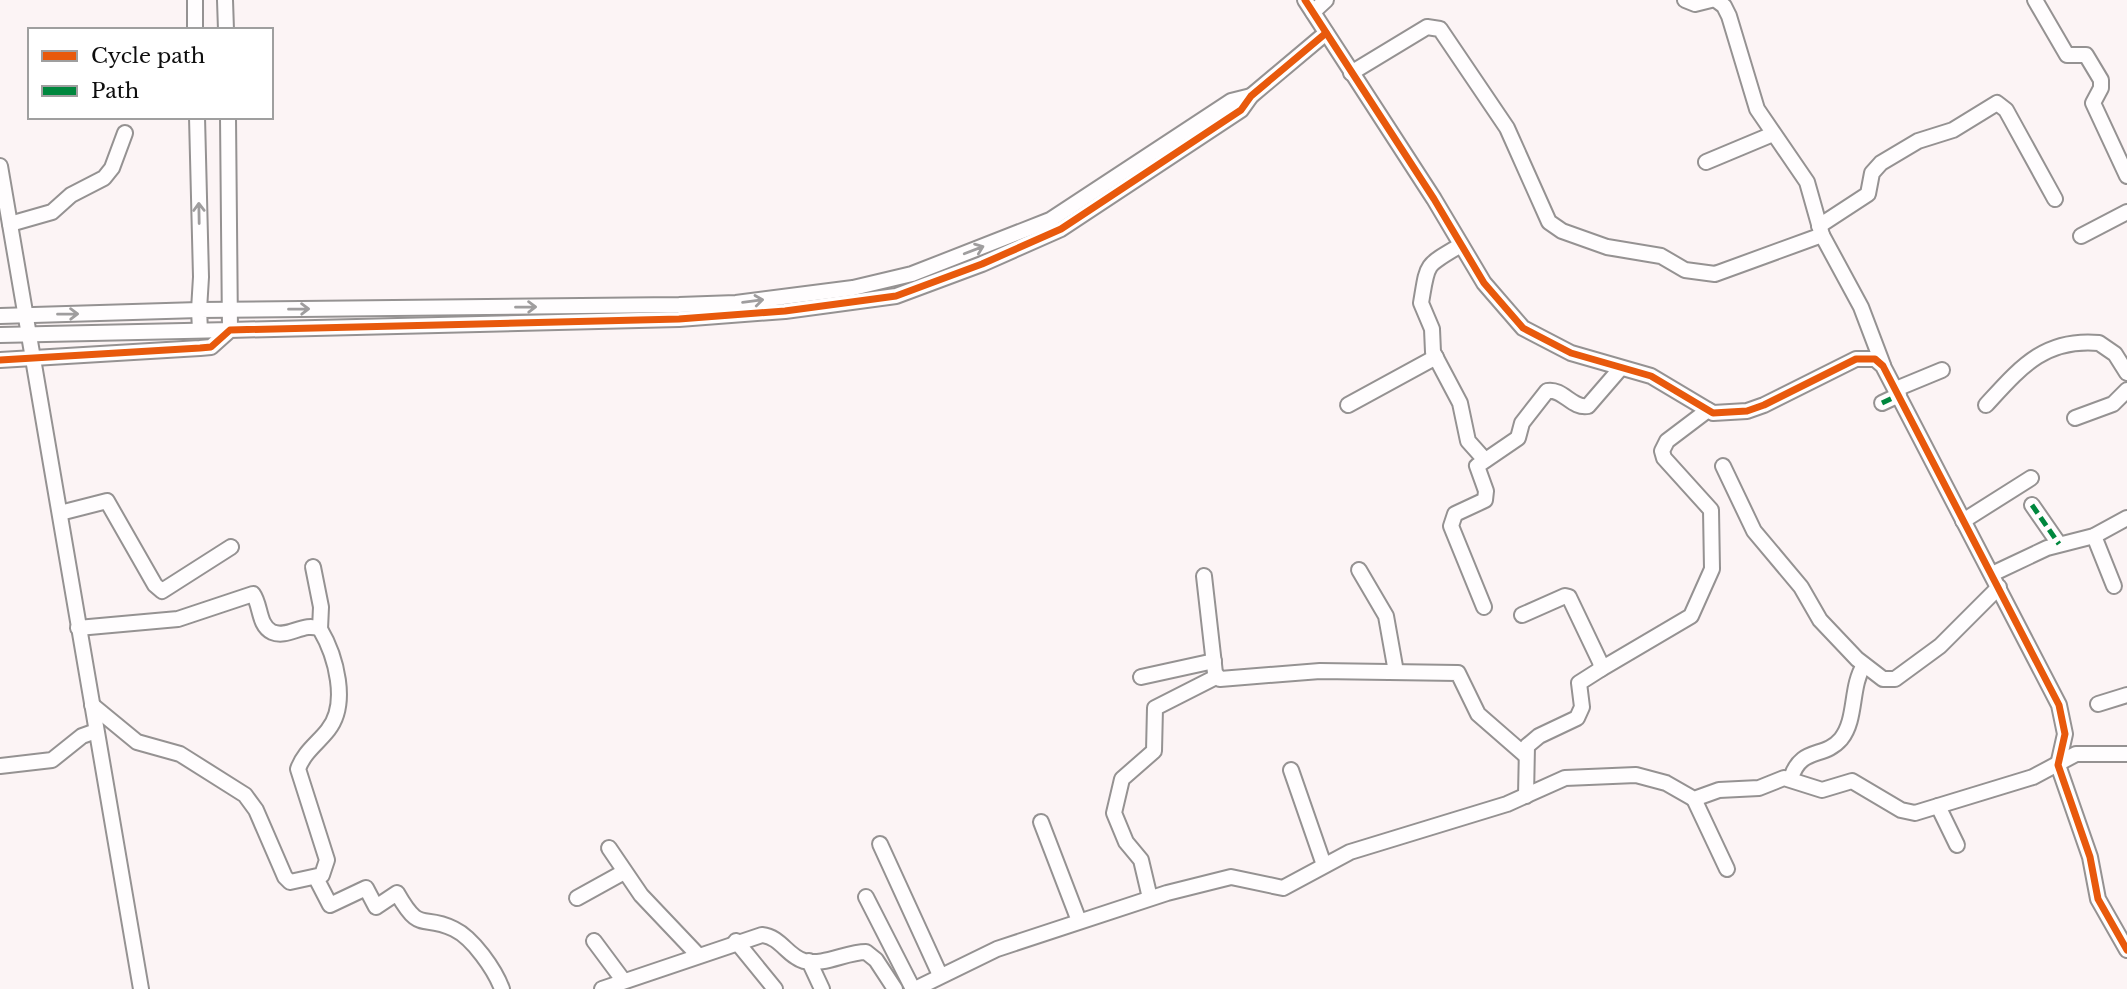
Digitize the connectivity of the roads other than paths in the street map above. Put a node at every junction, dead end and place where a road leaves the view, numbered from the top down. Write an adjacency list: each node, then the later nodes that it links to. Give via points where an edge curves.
1 (195, 0): 8 (street)
2 (225, 0): 9 (street)
3 (1326, 0): 7 (street)
4 (1685, 0): 5 (street, via 1695,4)
5 (1713, 0): 16 (street, via 1724,6 1729,16 1757,110)
6 (2035, 0): 19 (street, via 2065,52 2071,57 2086,55 2101,80 2092,103)
7 (1309, 6): 10 (street)
8 (195, 28)
9 (226, 28)
10 (1326, 33): 11 (street); 12 (street)
11 (1351, 73): 23 (street, via 1427,27 1440,29 1507,128 1549,222 1607,247 1661,256 1685,270 1714,274); 25 (street)
12 (1251, 96): 27 (street, one-way to 12, via 679,306 853,288 912,274 1051,220 1231,101); 31 (street, via 1241,110 1061,229 896,296 785,312 679,319)
13 (197, 119): 26 (street, one-way to 13)
14 (228, 119): 27 (street)
15 (125, 133): 22 (street, via 104,178 71,195 52,212)
16 (1773, 134): 17 (street); 23 (street, via 1807,182)
17 (1706, 162)
18 (0, 166): 22 (street)
19 (2127, 176)
20 (2055, 199): 23 (street, via 2006,110 1997,103 1953,130 1918,141 1881,163 1872,173 1868,194)
21 (2127, 212): 24 (street)
22 (10, 224): 28 (street)
23 (1820, 230): 37 (street, via 1861,307)
24 (2081, 236)
25 (1461, 245): 35 (street, via 1425,270 1421,303 1432,329); 38 (street, via 1496,301 1523,328 1563,350)
26 (198, 310): 27 (street); 28 (street, one-way to 26); 30 (street)
27 (230, 310): 31 (street)
28 (25, 315): 29 (street); 32 (street)
29 (0, 316)
30 (200, 330): 31 (street); 32 (street)
31 (230, 330): 34 (street, via 211,347)
32 (30, 334): 33 (street); 34 (street)
33 (0, 335)
34 (34, 357): 36 (street); 52 (street)
35 (1436, 357): 44 (street); 48 (street, via 1458,395 1468,441)
36 (0, 360)
37 (1884, 366): 42 (street); 46 (street, via 1875,359 1856,359 1764,405 1729,413)
38 (1620, 369): 46 (street, via 1651,376); 48 (street, via 1588,406 1577,405 1555,390 1547,391 1522,423 1518,438)
39 (1942, 370): 42 (street)
40 (2127, 373): 45 (street, via 2115,355 2099,343 2050,349 2026,362)
41 (2127, 390): 47 (street, via 2113,404)
42 (1897, 392): 43 (street); 54 (street)
43 (1882, 403)
44 (1348, 405)
45 (1986, 405)
46 (1707, 410): 69 (street, via 1667,441 1662,451 1712,510 1712,569 1691,616)
47 (2075, 418)
48 (1485, 460): 63 (street, via 1476,471 1486,491 1485,500 1455,513 1451,520)
49 (1723, 466): 68 (street, via 1762,543 1801,587 1828,630)
50 (2031, 478): 54 (street)
51 (2032, 505): 56 (street)
52 (60, 513): 57 (street, via 107,501 162,590); 65 (street)
53 (2127, 518): 55 (street)
54 (1963, 521): 61 (street)
55 (2094, 536): 56 (street); 62 (street)
56 (2059, 544): 61 (street)
57 (231, 547)
58 (313, 566): 66 (street)
59 (1360, 570): 70 (street, via 1386,616)
60 (1204, 576): 67 (street)
61 (1996, 581): 68 (street, via 1940,646 1895,679 1883,679); 79 (street, via 2059,705 2065,734)
62 (2114, 586)
63 (1484, 607)
64 (1522, 615): 69 (street, via 1569,597)
65 (78, 628): 66 (street, via 178,619 253,594 263,624 273,633 309,626); 75 (street)
66 (320, 629): 93 (street, via 340,688 340,702 333,723 298,769 327,860 327,868)
67 (1214, 661): 71 (street); 72 (street)
68 (1864, 665): 82 (street, via 1843,736 1832,746 1802,758)
69 (1601, 669): 78 (street, via 1579,683 1582,707 1577,718 1531,741)
70 (1396, 672): 72 (street); 78 (street, via 1458,673 1482,719)
71 (1140, 677)
72 (1216, 677): 96 (street, via 1155,708 1154,751 1122,779 1114,813 1126,842 1141,860)
73 (2127, 695): 74 (street)
74 (2098, 704)
75 (92, 705): 76 (street); 93 (street, via 137,742 180,754 237,789 256,810 285,877 295,883)
76 (96, 732): 80 (street, via 82,736 52,760); 105 (street)
77 (2127, 754): 79 (street, via 2076,754)
78 (1525, 755): 83 (street)
79 (2058, 765): 85 (street, via 2021,782); 100 (street, via 2090,857 2098,900)
80 (0, 766)
81 (1291, 771): 90 (street)
82 (1791, 778): 84 (street, via 1748,790 1719,790); 85 (street, via 1822,790 1840,782 1860,783 1901,810 1915,813)
83 (1526, 796): 84 (street, via 1565,778 1617,775 1654,779); 90 (street, via 1366,846)
84 (1694, 799): 91 (street)
85 (1938, 806): 88 (street)
86 (1041, 822): 97 (street)
87 (880, 845): 103 (street)
88 (1957, 845)
89 (608, 848): 92 (street)
90 (1324, 865): 96 (street, via 1283,888 1231,877)
91 (1727, 869)
92 (624, 872): 95 (street); 101 (street)
93 (316, 878): 106 (street, via 330,905 366,888 376,907 397,893 420,921 451,927 466,937)
94 (866, 897): 111 (street)
95 (577, 898)
96 (1150, 898): 97 (street)
97 (1079, 921): 103 (street, via 997,949)
98 (594, 941): 104 (street)
99 (736, 941): 101 (street); 102 (street, via 772,936); 108 (street)
100 (2127, 950)
101 (697, 954): 104 (street)
102 (808, 961): 109 (street); 110 (street, via 866,952)
103 (940, 975): 111 (street)
104 (623, 980): 107 (street)
105 (141, 989)
106 (502, 989)
107 (602, 989)
108 (775, 989)
109 (822, 989)
110 (895, 989)
111 (914, 989)

